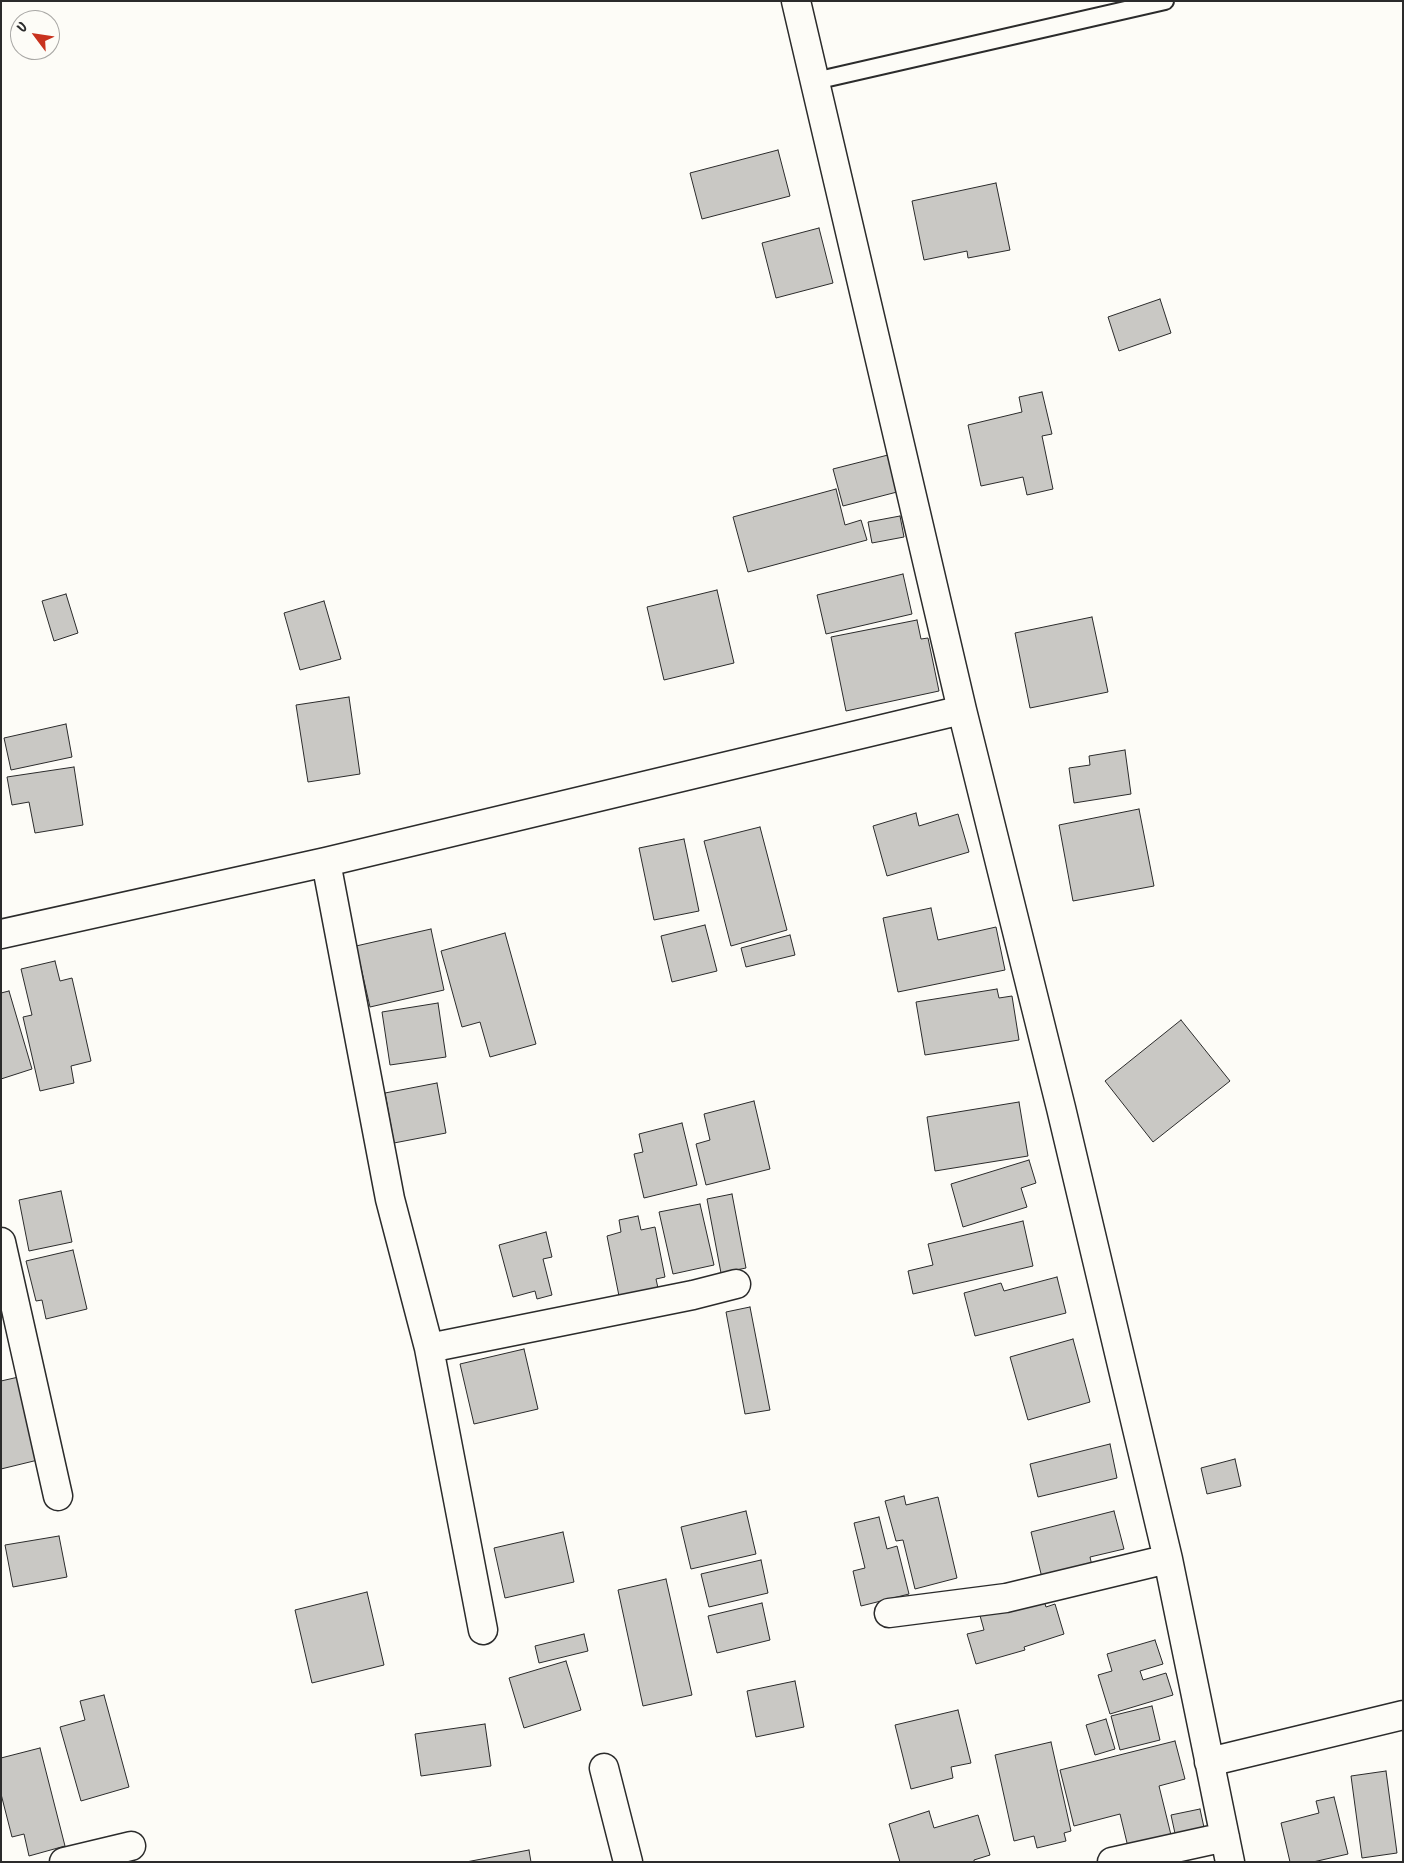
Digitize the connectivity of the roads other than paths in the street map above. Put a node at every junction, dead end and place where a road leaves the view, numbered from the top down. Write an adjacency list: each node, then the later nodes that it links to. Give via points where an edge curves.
1 (796, 1): 3 (street)
2 (1165, 1): 3 (lane)
3 (815, 81): 4 (street)
4 (962, 710): 5 (street); 11 (street, via 1062,1108)
5 (326, 862): 6 (street); 9 (street, via 390,1198)
6 (1, 934)
7 (1, 1242): 10 (street)
8 (736, 1284): 9 (street)
9 (428, 1348): 13 (street)
10 (58, 1496)
11 (1168, 1559): 12 (street, via 1006,1598); 15 (street)
12 (889, 1613)
13 (483, 1630)
14 (1403, 1715): 15 (street)
15 (1209, 1762): 18 (street)
16 (604, 1768): 20 (street)
17 (131, 1846): 19 (street)
18 (1228, 1849): 21 (street)
19 (64, 1862)
20 (628, 1862)
21 (1112, 1862)

